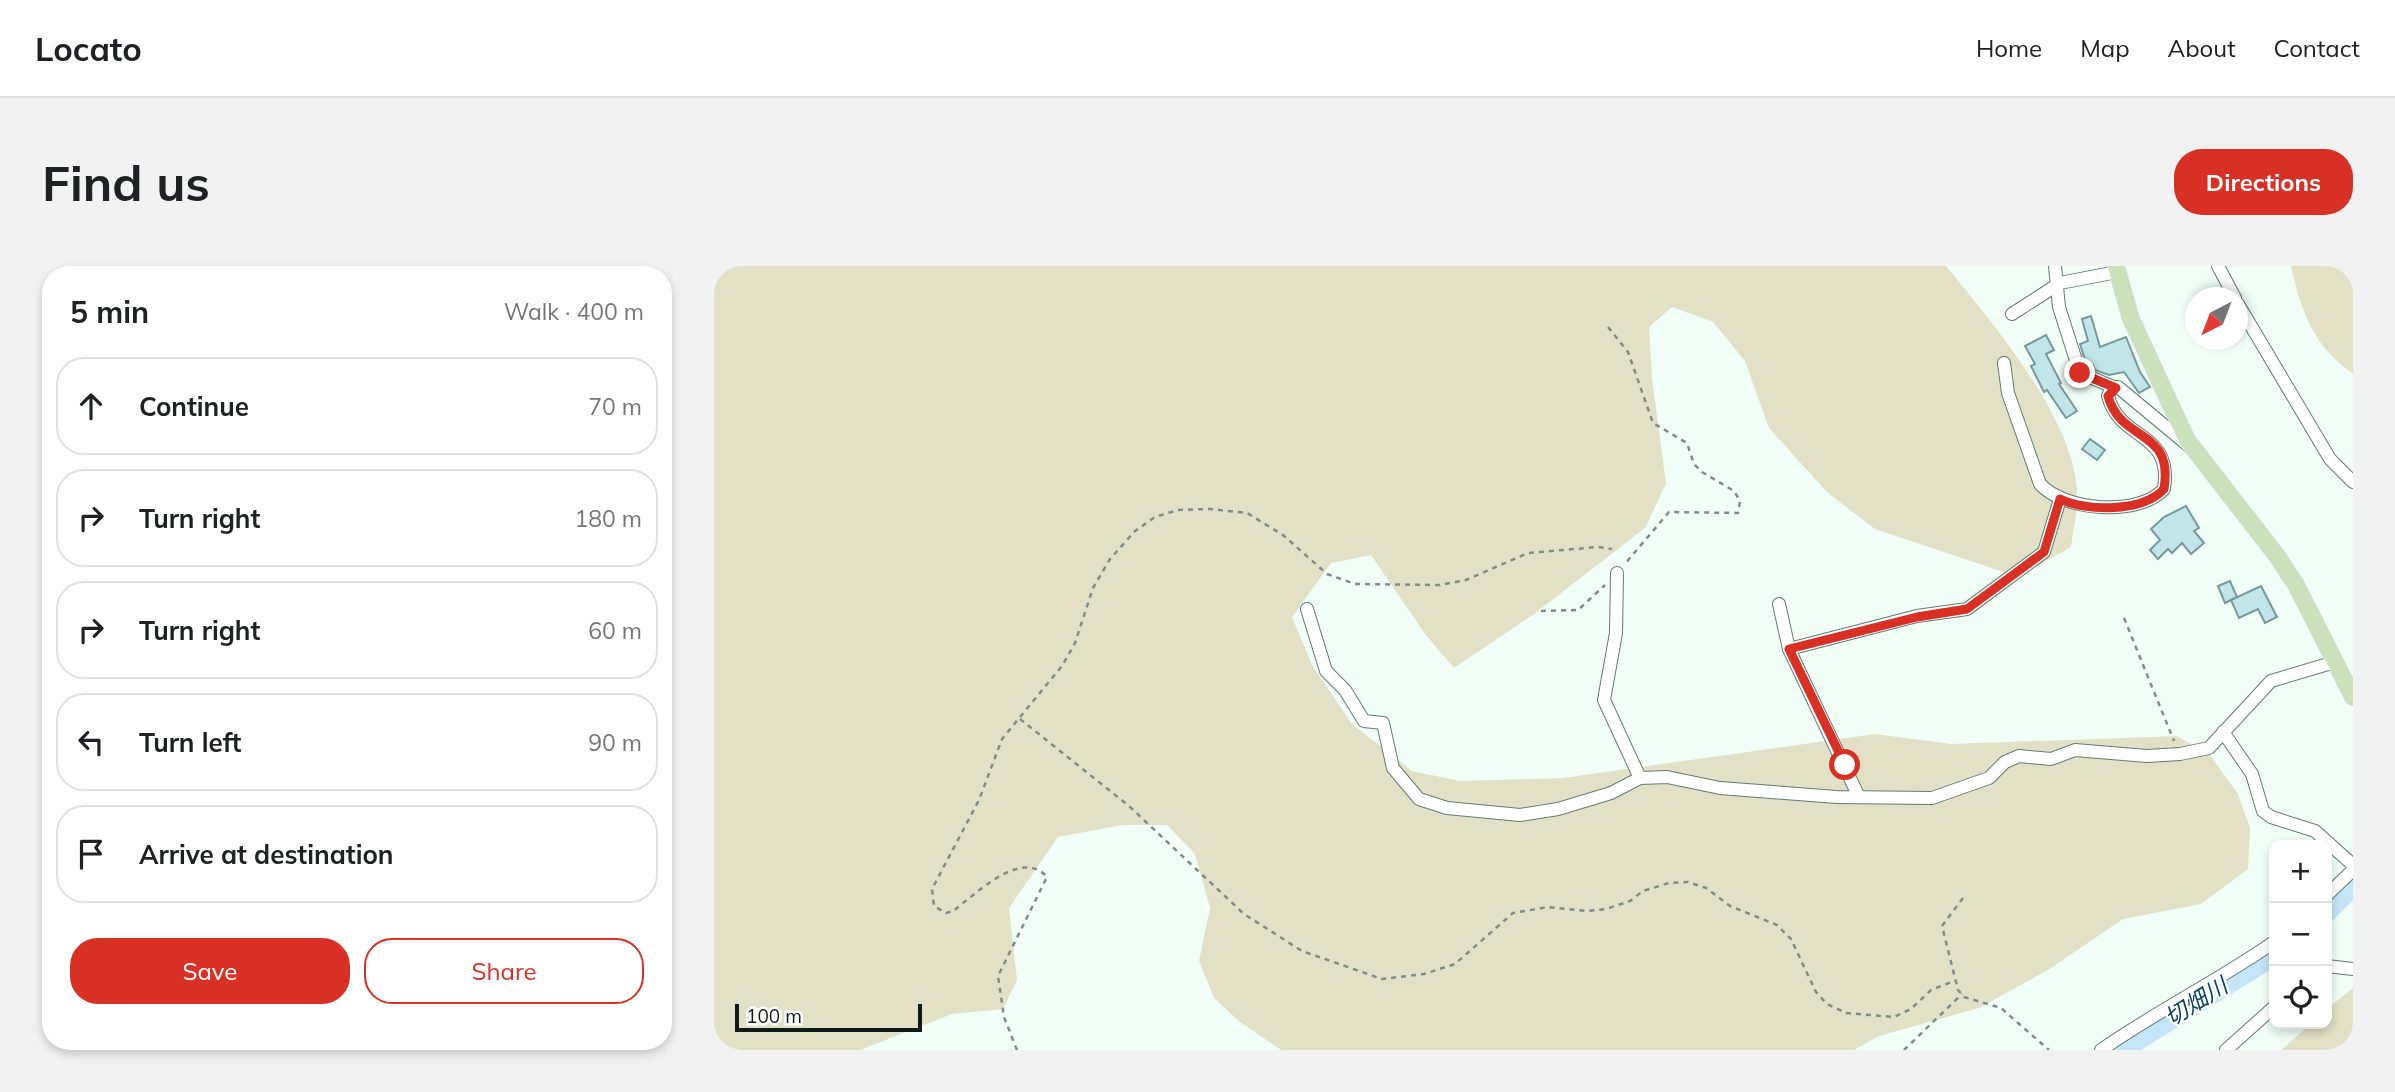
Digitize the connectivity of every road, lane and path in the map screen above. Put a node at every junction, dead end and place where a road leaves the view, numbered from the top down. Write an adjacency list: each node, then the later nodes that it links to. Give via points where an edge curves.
1 (2055, 266): 4 (street)
2 (2218, 266): 5 (street)
3 (2116, 269): 4 (street); 11 (main road, via 2132,320)
4 (2057, 285): 6 (street); 10 (street, via 2059,307 2080,373)
5 (2229, 287)
6 (2011, 314)
7 (2248, 321): 12 (street, via 2330,459)
8 (1608, 327): 15 (path, via 1628,352 1653,423 1687,443 1702,472 1734,491 1740,501 1738,513 1669,512)
9 (2004, 363): 13 (street, via 2008,393 2040,484)
10 (2116, 388): 11 (street); 13 (street, via 2108,396 2116,416 2163,454 2164,489 2148,501 2128,505 2086,506)
11 (2195, 450): 21 (main road, via 2277,556)
12 (2353, 482)
13 (2060, 499): 20 (street, via 2044,552 1967,609)
14 (1612, 549): 23 (path, via 1528,553 1466,580 1440,585 1355,584 1327,574 1283,535 1247,513 1178,510 1154,517 1110,559 1093,588 1075,643)
15 (1617, 573): 18 (path, via 1578,610); 26 (street, via 1616,633 1604,700)
16 (1779, 604): 20 (street)
17 (1307, 609): 26 (street, via 1326,671 1345,690 1364,721 1383,723 1393,768 1419,799 1447,808 1520,815 1598,797)
18 (1541, 611)
19 (2124, 618): 25 (path)
20 (1789, 649): 27 (street)
21 (2335, 662): 22 (main road); 24 (street, via 2271,681)
22 (2353, 697)
23 (1020, 719): 34 (path, via 1129,806 1244,914 1302,951 1382,979 1424,974 1455,964 1513,914 1548,907 1606,909 1643,891 1688,882 1777,925 1791,939 1816,992 1827,1004 1846,1013 1894,1017 1911,1009 1931,990); 37 (path, via 995,751 979,800 932,889 934,906 941,912 953,911 992,879 1021,868 1047,877 998,976 1004,1017)
24 (2223, 732): 25 (street, via 2209,748); 28 (street, via 2252,774 2263,811 2315,831)
25 (2180, 754): 27 (street, via 2075,750 2052,759 2019,756 1989,778 1932,798)
26 (1640, 778): 27 (street, via 1667,777 1720,788)
27 (1858, 795)
28 (2353, 868): 29 (street)
29 (2332, 890)
30 (1963, 898): 35 (path, via 1942,926)
31 (2269, 946): 40 (street)
32 (2332, 967): 33 (street)
33 (2353, 969)
34 (1954, 981)
35 (1962, 994): 38 (path); 39 (path, via 2001,1008)
36 (2269, 1011): 41 (street)
37 (1017, 1050)
38 (1904, 1050)
39 (2049, 1050)
40 (2102, 1050)
41 (2226, 1050)

